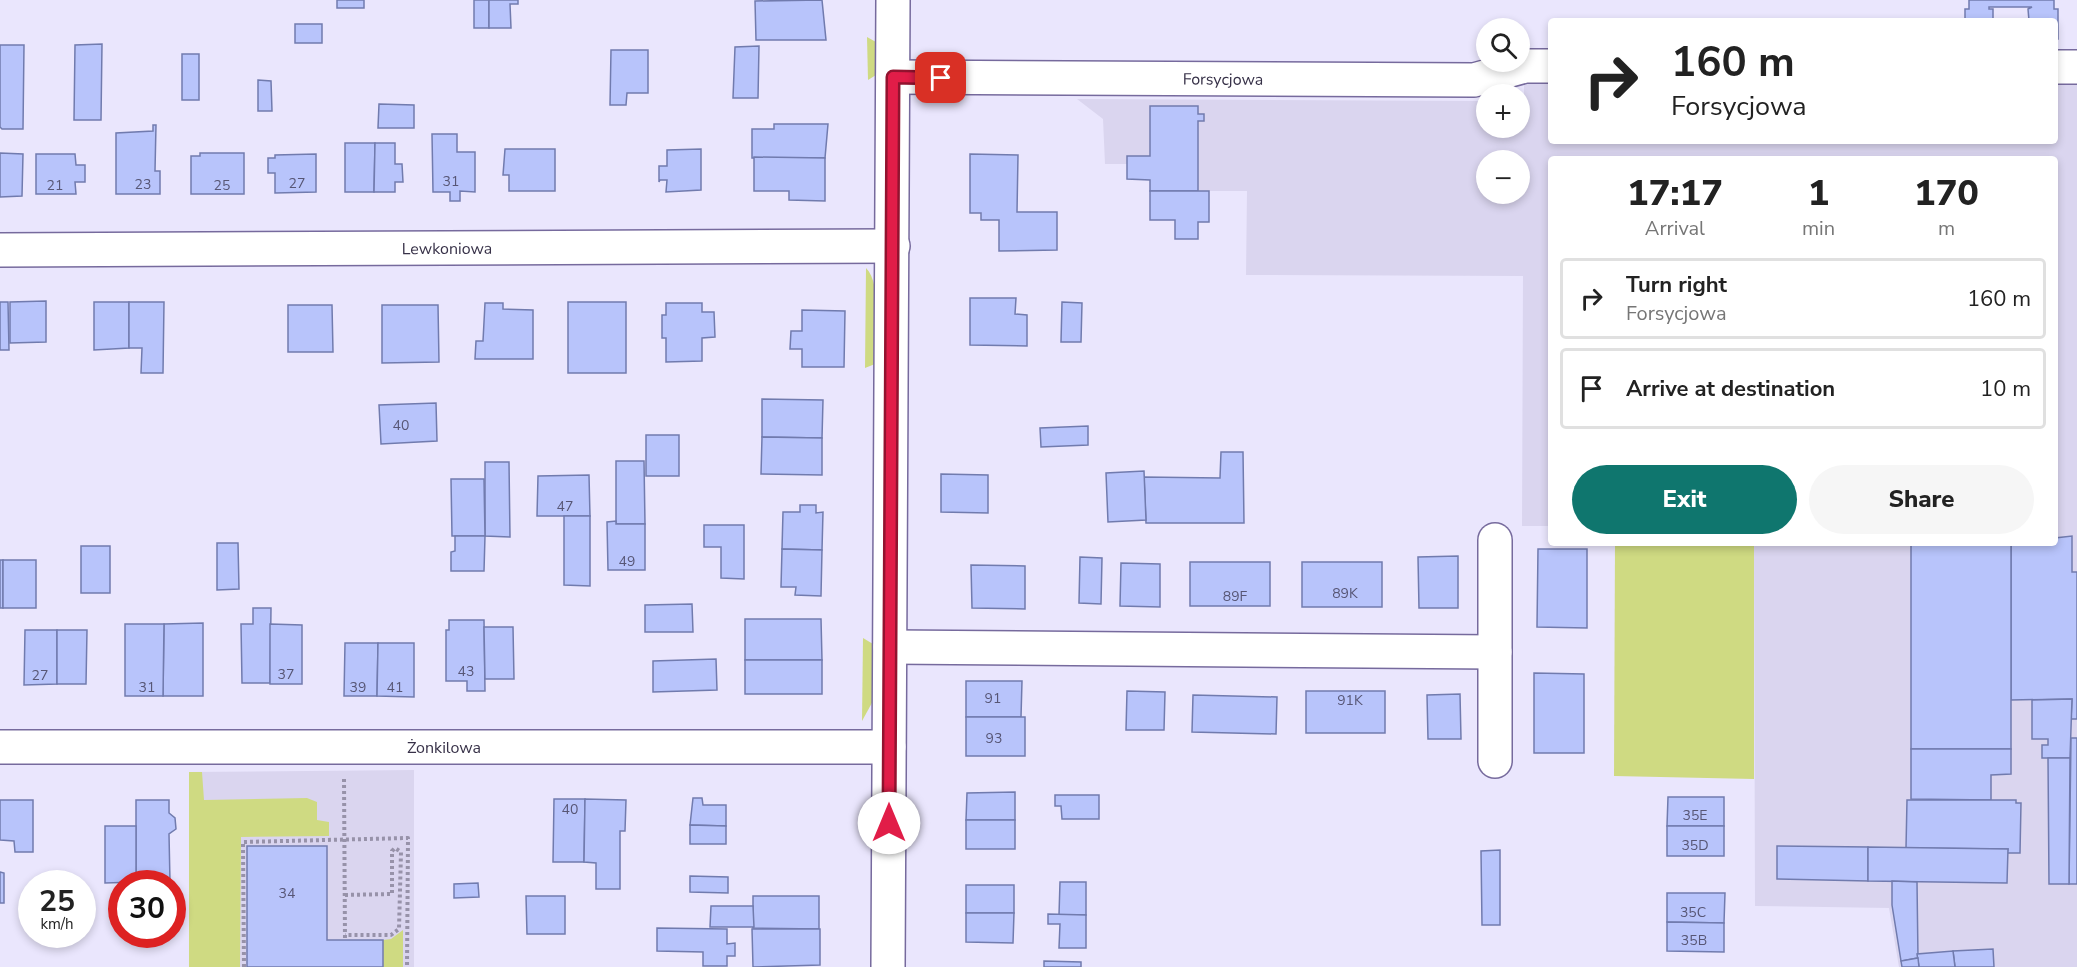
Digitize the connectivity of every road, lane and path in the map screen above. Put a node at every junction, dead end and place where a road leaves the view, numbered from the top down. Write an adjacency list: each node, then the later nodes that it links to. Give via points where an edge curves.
1 (894, 0): 5 (street)
2 (1548, 66): 5 (street, Forsycjowa, via 1525,66 1474,80)
3 (2058, 67): 4 (street)
4 (2077, 67)
5 (893, 77): 6 (street)
6 (893, 246): 7 (street, Lewkoniowa); 9 (street)
7 (0, 250)
8 (1495, 540): 10 (street)
9 (890, 647): 10 (street); 12 (street)
10 (1495, 652): 13 (street)
11 (0, 747): 12 (street, Żonkilowa)
12 (889, 747): 19 (street)
13 (1495, 761)
14 (344, 768): 15 (path)
15 (344, 840): 16 (path); 17 (path, via 243,842); 18 (path, via 408,838)
16 (345, 895): 16 (path, via 345,938 391,935 399,929 401,852 395,848 393,851 392,894)
17 (244, 967)
18 (407, 967)
19 (888, 967)

